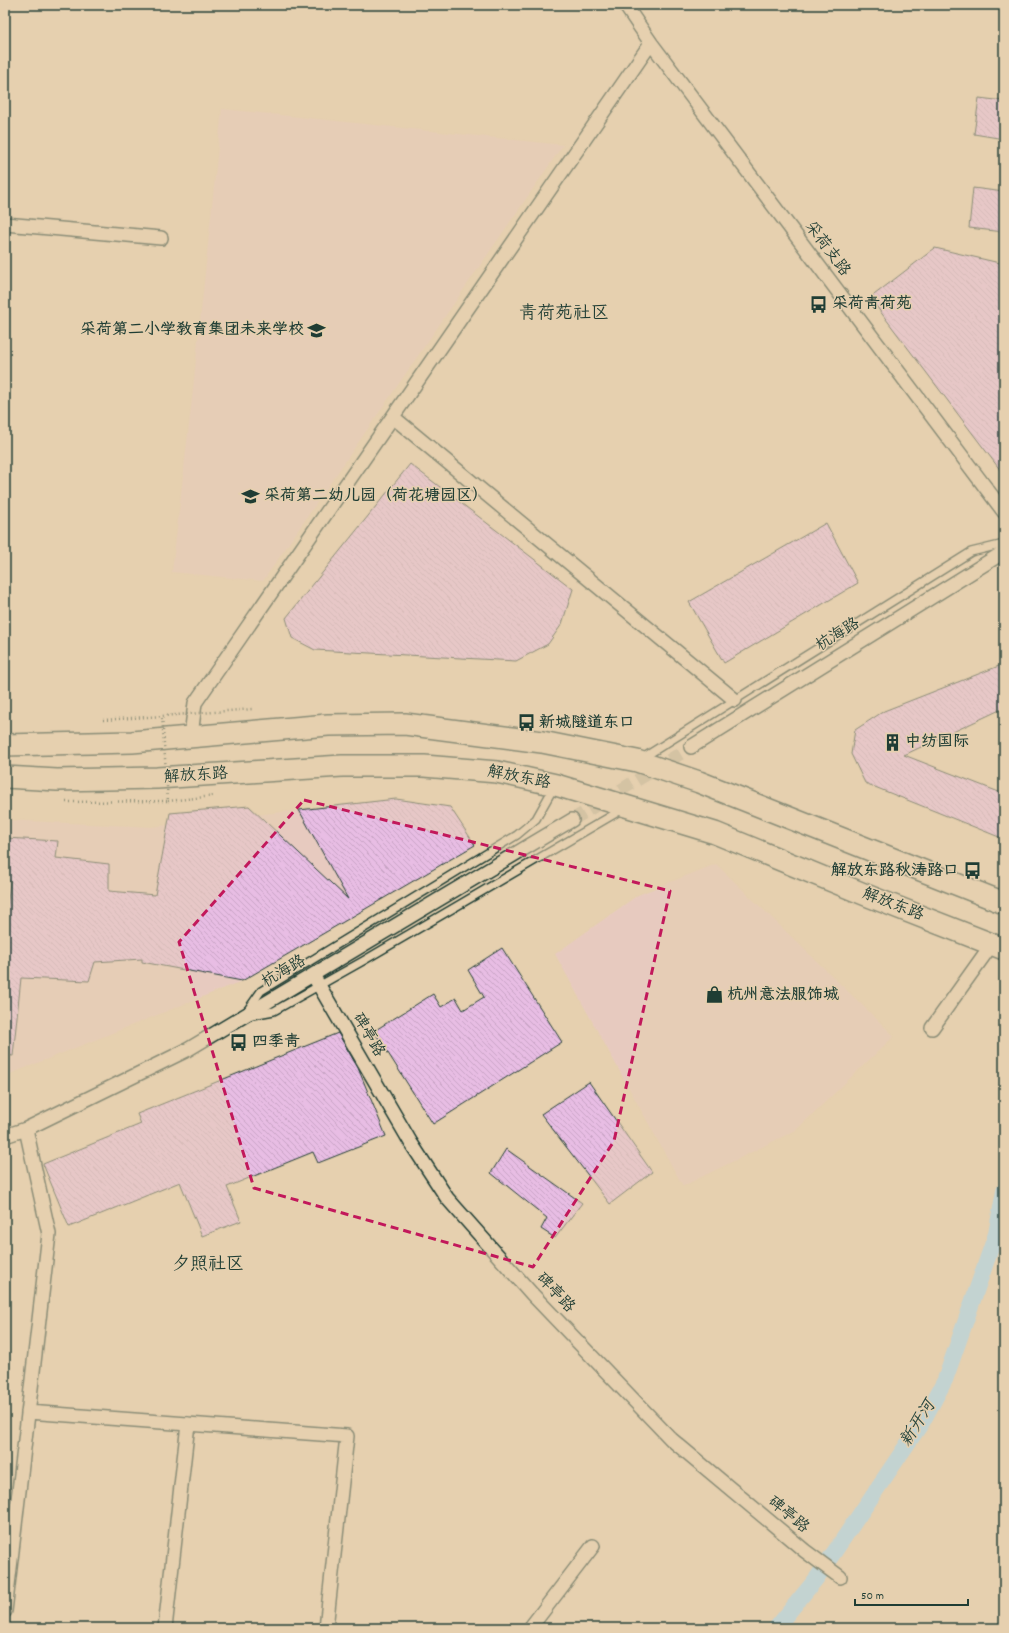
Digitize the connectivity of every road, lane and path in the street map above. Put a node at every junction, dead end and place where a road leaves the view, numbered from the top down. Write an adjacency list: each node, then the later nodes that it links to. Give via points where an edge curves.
1 (625, 5): 2 (street, 采荷支路)
2 (651, 44): 5 (street); 6 (street, 采荷支路)
3 (5, 224): 4 (street)
4 (162, 238)
5 (393, 417): 9 (street); 13 (street, via 195,703)
6 (1004, 512)
7 (1004, 544): 9 (lane, via 971,552)
8 (1004, 552): 15 (street, 杭海路)
9 (735, 700): 16 (lane)
10 (253, 709): 11 (path, bridge)
11 (162, 716): 12 (path); 20 (path, bridge)
12 (103, 720)
13 (191, 736): 14 (main road, via 132,742); 16 (main road, via 328,725 405,724 542,742)
14 (5, 745)
15 (691, 747)
16 (637, 761): 24 (main road, via 700,782)
17 (5, 778): 18 (main road, 解放东路, via 157,778 342,766 424,766 497,772)
18 (556, 785): 22 (main road, 解放东路); 27 (lane, via 536,819 517,835 261,990)
19 (214, 796): 20 (path)
20 (168, 801): 21 (path, bridge)
21 (66, 802)
22 (627, 806): 25 (main road, 解放东路, via 714,832); 26 (lane)
23 (572, 820): 26 (street, 杭海路)
24 (1004, 903)
25 (998, 946): 28 (street)
26 (316, 980): 27 (street, 杭海路); 34 (street, 碑亭路, via 446,1198 532,1294 671,1439)
27 (244, 1016): 29 (street, 杭海路, via 187,1050)
28 (932, 1028)
29 (26, 1129): 30 (street, 杭海路); 31 (street, via 50,1234)
30 (5, 1136)
31 (28, 1412): 32 (street); 35 (street)
32 (188, 1424): 36 (street); 37 (street, via 347,1436)
33 (593, 1546): 38 (street)
34 (840, 1577)
35 (5, 1611)
36 (165, 1628)
37 (326, 1628)
38 (530, 1628)

